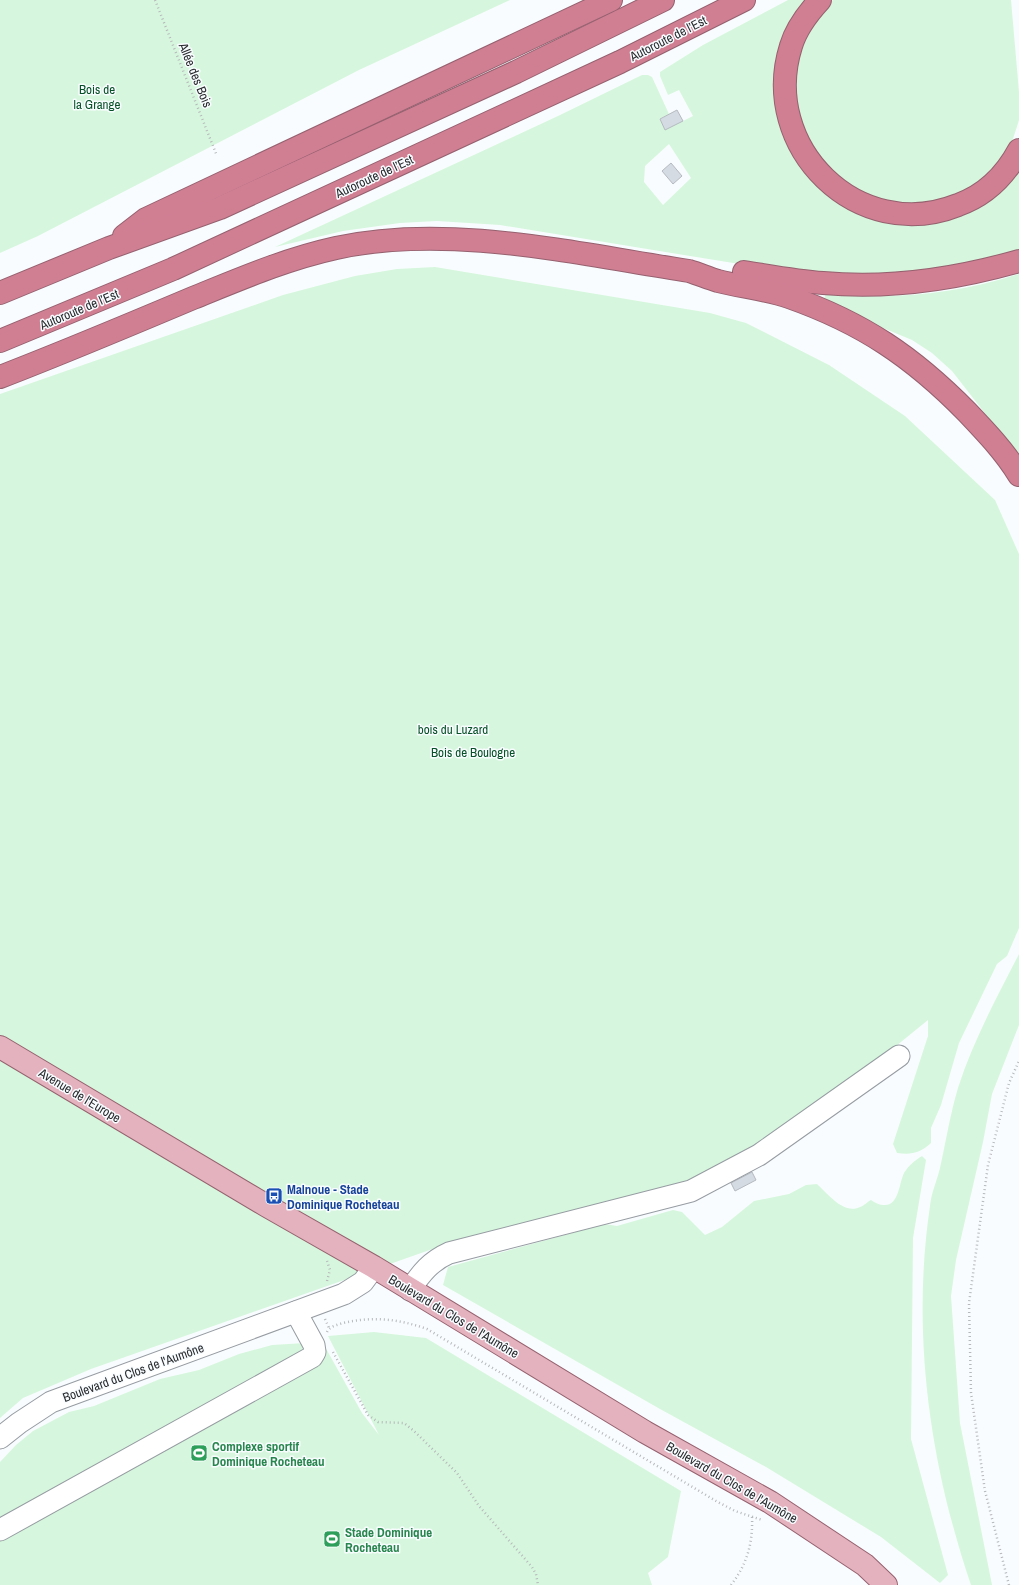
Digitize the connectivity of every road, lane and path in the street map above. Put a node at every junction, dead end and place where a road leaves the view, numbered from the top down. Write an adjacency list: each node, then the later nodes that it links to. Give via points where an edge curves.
1 (155, 0): 9 (path, Allée des Bois)
2 (583, 0): 7 (highway, via 536,23)
3 (611, 0): 7 (highway)
4 (663, 0): 10 (highway, via 516,72 240,199)
5 (744, 0): 14 (highway, Autoroute de l’Est, via 620,62 173,269)
6 (820, 0): 8 (highway, via 801,25 791,45 786,65 785,86 794,129 802,150 814,168 843,194 866,206 899,214 945,211 989,189 1003,175)
7 (514, 46): 10 (highway, via 146,219)
8 (1019, 150)
9 (217, 156)
10 (109, 248): 13 (highway)
11 (1019, 261): 12 (highway, via 946,278 881,284 817,283 718,268)
12 (689, 271): 15 (highway, via 491,241 440,238 337,247 242,278); 16 (highway, via 718,281 788,297 860,327 888,344 933,378 958,402 1000,449)
13 (0, 293)
14 (0, 341)
15 (0, 377)
16 (1019, 476)
17 (0, 1047): 20 (main road, Avenue de l'Europe)
18 (899, 1056): 21 (street, via 759,1156 691,1191 449,1253 436,1259 422,1272)
19 (1019, 1061): 32 (path, via 1009,1083 988,1165 968,1303 971,1393 986,1491)
20 (374, 1267): 21 (main road, Boulevard du Clos de l'Aumône); 22 (street, Boulevard du Clos de l'Aumône, via 355,1288)
21 (410, 1290): 31 (main road, Boulevard du Clos de l'Aumône, via 645,1432 770,1502 865,1564)
22 (296, 1312): 25 (street, Boulevard du Clos de l'Aumône, via 50,1402); 28 (street, via 314,1345 315,1352 312,1357)
23 (325, 1335): 26 (path, via 329,1328 338,1325 374,1319 398,1320 427,1329 716,1501)
24 (330, 1346): 29 (path, via 368,1415 378,1422 404,1424 457,1474 479,1506 532,1567)
25 (0, 1438)
26 (752, 1516): 27 (path); 30 (path, via 750,1550)
27 (764, 1521)
28 (0, 1530)
29 (538, 1585)
30 (732, 1585)
31 (886, 1585)
32 (1009, 1585)

